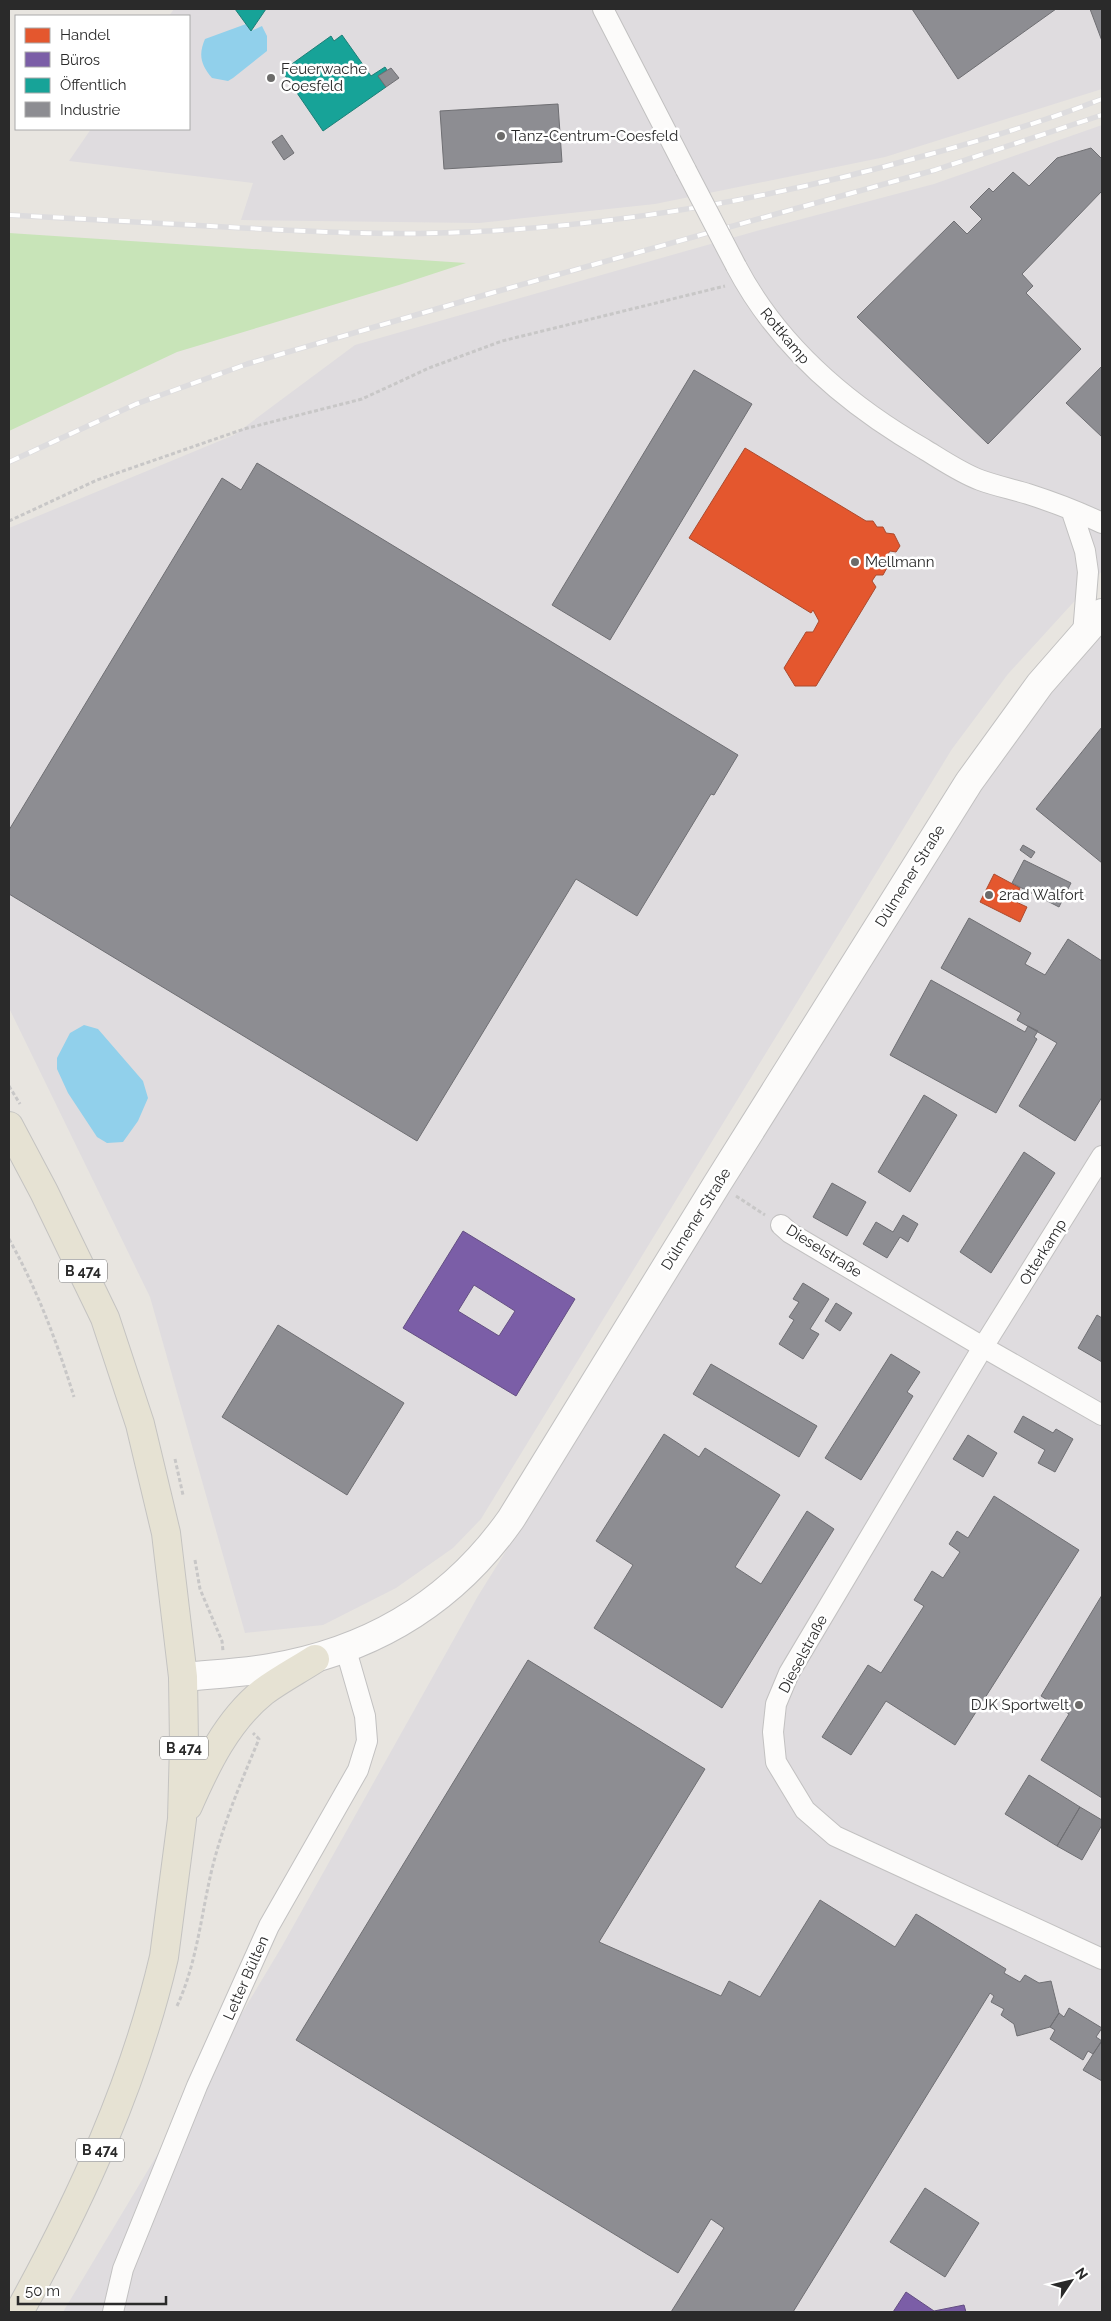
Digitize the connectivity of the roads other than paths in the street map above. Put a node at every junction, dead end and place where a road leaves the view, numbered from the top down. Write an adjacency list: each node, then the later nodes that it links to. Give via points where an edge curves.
1 (603, 9): 2 (street, Rottkamp, bridge, via 746,284 776,329 806,362 854,404 908,440 980,480 1028,494)
2 (1072, 512): 3 (street, Rottkamp); 5 (street, via 1085,551 1088,572)
3 (1102, 523)
4 (1102, 613): 5 (street, Dülmener Straße)
5 (1084, 634): 11 (street, Dülmener Straße, via 1040,684 969,782 501,1534 468,1570 432,1601 390,1628)
6 (9, 1126): 13 (main road, B 474, via 105,1318 140,1424 166,1533)
7 (1102, 1156): 9 (street, Otterkamp)
8 (781, 1225): 9 (street, Dieselstraße)
9 (983, 1348): 10 (street, Dieselstraße); 15 (street, Dieselstraße, via 789,1673 776,1704 773,1732 776,1762 805,1810 835,1836)
10 (1102, 1415)
11 (346, 1650): 12 (street, Dülmener Straße); 17 (street, Letter Bülten, via 365,1716 367,1741 358,1770 269,1926 197,2086 126,2260)
12 (315, 1659): 13 (street, Dülmener Straße, via 269,1669); 14 (main road, via 263,1692 238,1718 203,1772)
13 (184, 1677): 14 (main road, B 474)
14 (182, 1819): 16 (main road, B 474, via 164,1957 134,2058 72,2212)
15 (1102, 1959)
16 (20, 2312)
17 (113, 2312)

